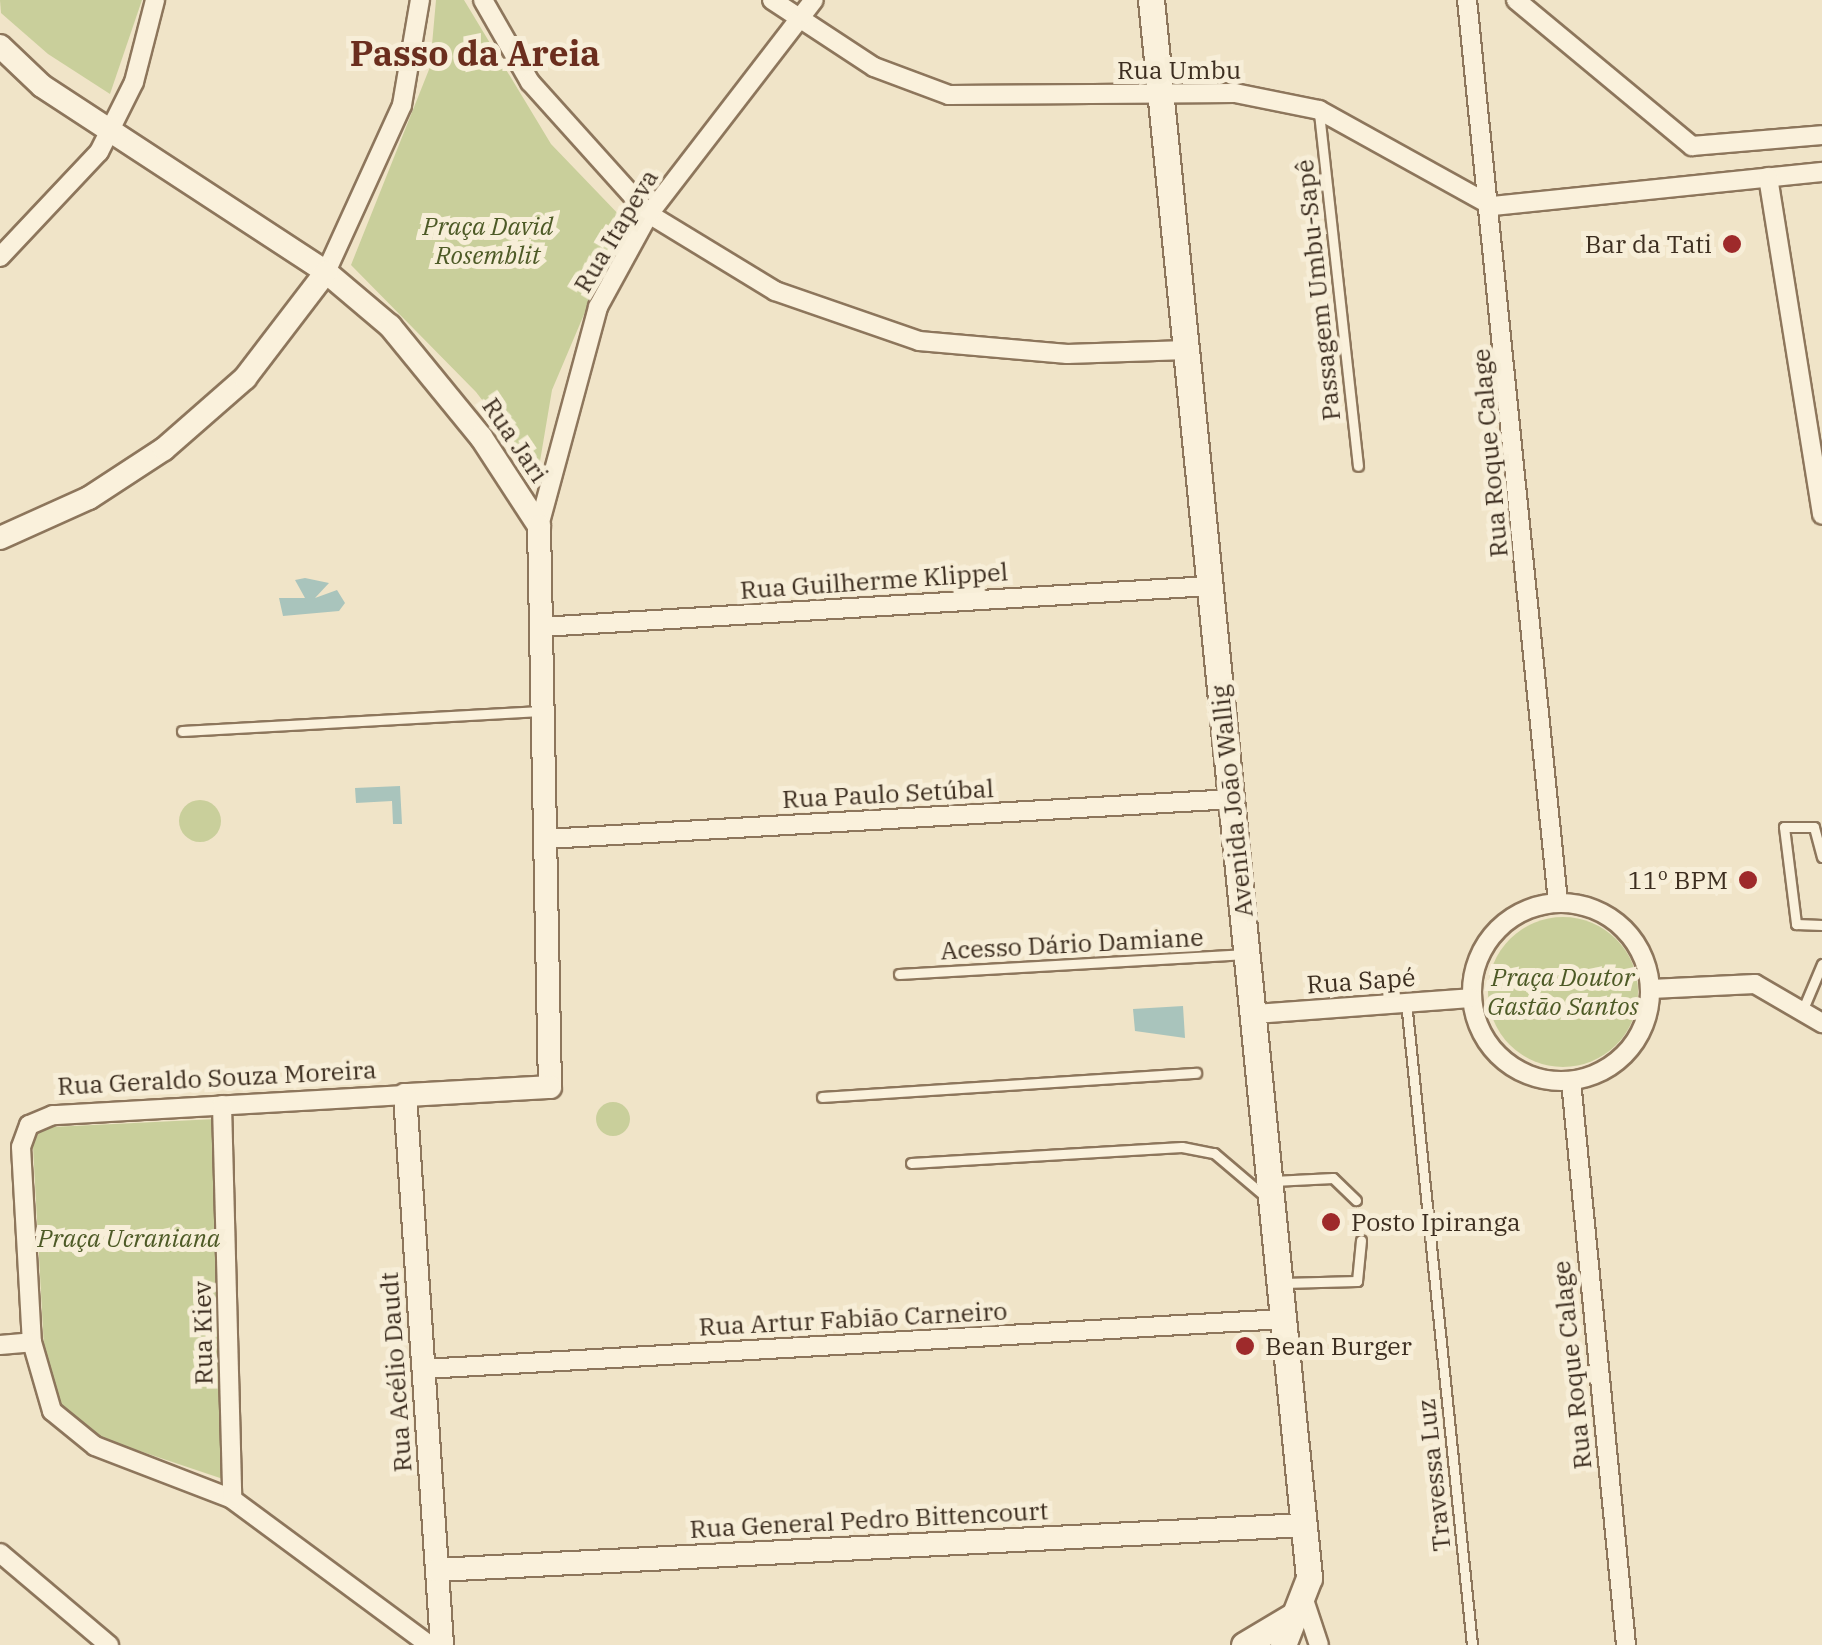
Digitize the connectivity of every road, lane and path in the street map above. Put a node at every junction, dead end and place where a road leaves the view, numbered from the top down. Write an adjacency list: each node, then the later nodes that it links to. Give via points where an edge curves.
1 (156, 0): 13 (street)
2 (420, 0): 20 (street, via 397,120)
3 (484, 0): 18 (street, via 530,82)
4 (772, 0): 9 (street, Rua Umbu)
5 (814, 0): 9 (street, Rua Itapeva)
6 (1151, 0): 11 (main road, Avenida João Wallig)
7 (1467, 0): 17 (street, Rua Roque Calage)
8 (1516, 0): 14 (street, via 1692,146)
9 (798, 22): 11 (street, Rua Umbu, via 949,95); 18 (street, Rua Itapeva)
10 (0, 46): 13 (street, Rua Jari)
11 (1161, 93): 12 (street, Rua Umbu, via 1234,93); 21 (main road, Avenida João Wallig)
12 (1319, 110): 17 (street, Rua Umbu); 22 (lane, Passagem Umbu-Sapê)
13 (110, 132): 19 (street); 20 (street, Rua Jari)
14 (1822, 136)
15 (1822, 172): 16 (street)
16 (1768, 177): 17 (street); 23 (street)
17 (1492, 206): 33 (street, Rua Roque Calage)
18 (648, 214): 21 (street, via 775,292 920,341 1051,354); 24 (street, Rua Itapeva, via 598,307)
19 (0, 258)
20 (326, 272): 24 (street, Rua Jari, via 442,384); 25 (street, via 245,378 164,449 88,498)
21 (1187, 350): 26 (main road, Avenida João Wallig)
22 (1358, 466)
23 (1822, 515)
24 (539, 526): 27 (street)
25 (0, 538)
26 (1209, 586): 27 (street, Rua Guilherme Klippel); 30 (main road, Avenida João Wallig)
27 (541, 627): 28 (street)
28 (543, 711): 29 (lane); 31 (street)
29 (182, 731)
30 (1232, 799): 31 (street, Rua Paulo Setúbal); 35 (main road, Avenida João Wallig)
31 (546, 839): 46 (street, Rua Geraldo Souza Moreira, via 550,1086)
32 (1822, 857): 34 (lane, via 1814,828 1784,827 1796,924)
33 (1558, 902): 38 (street, via 1623,927); 39 (street, via 1505,922 1486,943)
34 (1822, 926)
35 (1248, 954): 37 (lane, Acesso Dário Damiane); 42 (main road, Avenida João Wallig)
36 (1822, 964): 41 (lane)
37 (899, 974)
38 (1651, 989): 41 (street, via 1756,984); 45 (street, via 1637,1040 1620,1060)
39 (1472, 998): 40 (street, Rua Sapé); 45 (street, via 1478,1026 1504,1060 1542,1079)
40 (1406, 1002): 42 (street, Rua Sapé); 70 (lane, Travessa Luz)
41 (1803, 1009): 43 (street)
42 (1254, 1014): 50 (main road, Avenida João Wallig)
43 (1822, 1023)
44 (1196, 1074): 47 (lane)
45 (1572, 1080): 71 (street, Rua Roque Calage)
46 (406, 1095): 48 (street, Rua Geraldo Souza Moreira); 58 (street, Rua Acélio Daudt)
47 (822, 1097)
48 (222, 1106): 56 (street, Rua Geraldo Souza Moreira, via 53,1114 29,1125 21,1148); 59 (street, Rua Kiev)
49 (911, 1163): 52 (lane, via 1182,1147 1214,1153 1256,1183)
50 (1271, 1181): 51 (lane, via 1333,1178); 52 (main road, Avenida João Wallig)
51 (1356, 1200)
52 (1275, 1223): 54 (main road, Avenida João Wallig)
53 (1361, 1240): 54 (lane, via 1358,1281)
54 (1281, 1283): 55 (main road, Avenida João Wallig)
55 (1284, 1319): 58 (street, Rua Artur Fabião Carneiro); 60 (main road, Avenida João Wallig)
56 (32, 1342): 57 (street); 59 (street, Rua Geraldo Souza Moreira, via 52,1411 68,1430)
57 (0, 1344)
58 (424, 1369): 62 (street, Rua Acélio Daudt)
59 (232, 1499): 65 (street, Rua Geraldo Souza Moreira)
60 (1304, 1524): 62 (street, Rua General Pedro Bittencourt); 63 (main road, Avenida João Wallig)
61 (0, 1553): 64 (street)
62 (437, 1570): 66 (street, Rua Acélio Daudt)
63 (1306, 1603): 67 (main road); 68 (main road); 69 (street, Avenida João Wallig)
64 (109, 1645)
65 (430, 1645)
66 (442, 1645)
67 (1244, 1645)
68 (1283, 1645)
69 (1320, 1645)
70 (1472, 1645)
71 (1626, 1645)

